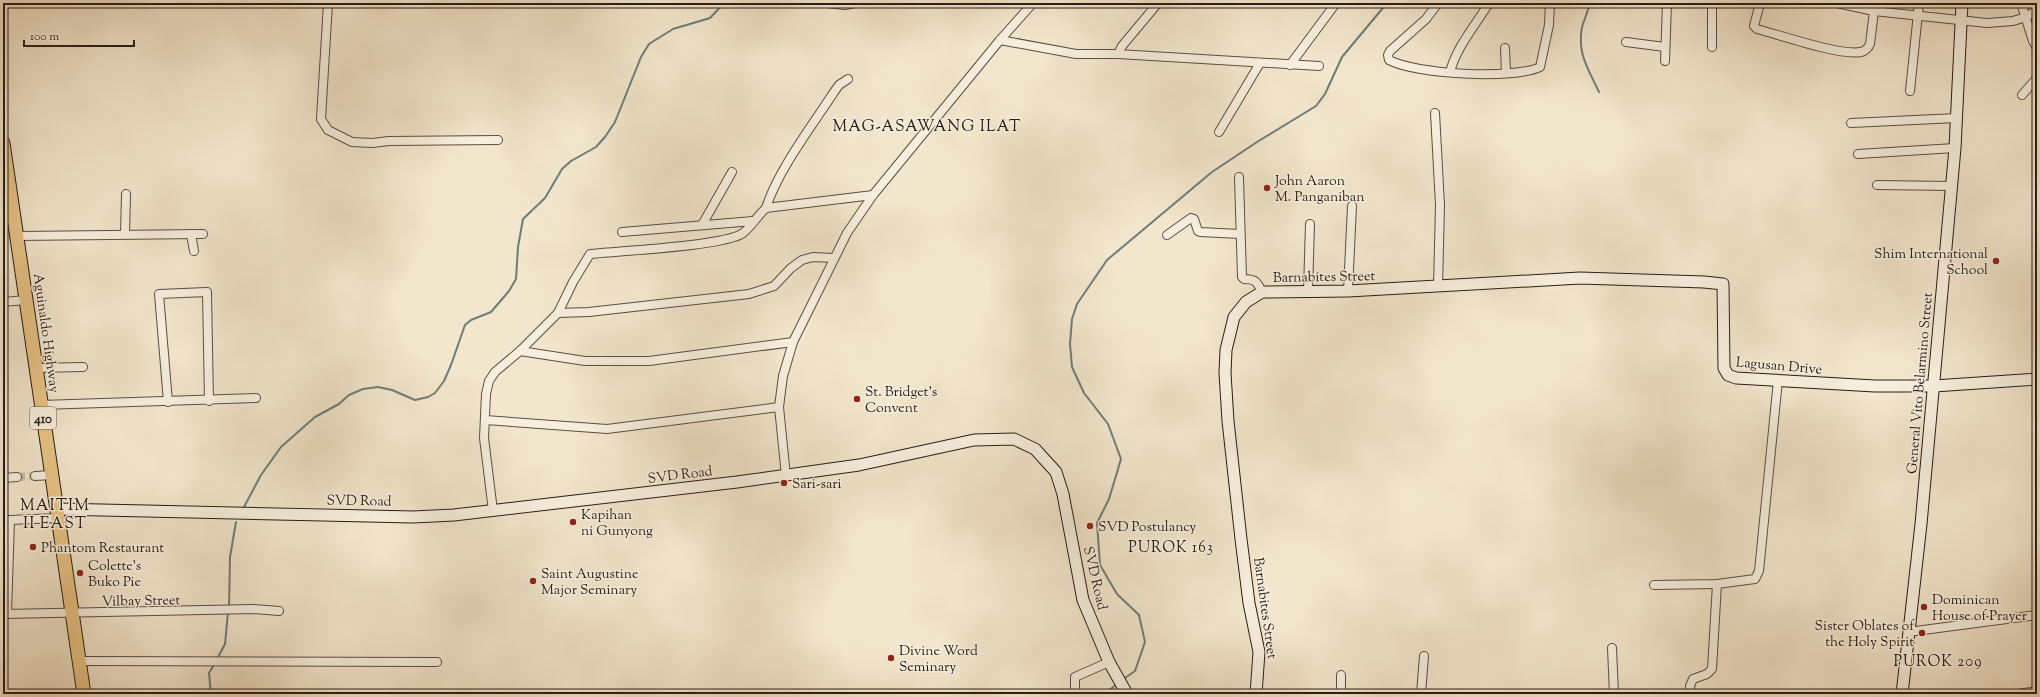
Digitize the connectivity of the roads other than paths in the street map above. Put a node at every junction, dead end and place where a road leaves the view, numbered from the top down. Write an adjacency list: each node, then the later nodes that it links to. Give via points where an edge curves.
1 (328, 3): 43 (street, via 322,119 328,130 352,142)
2 (827, 3): 3 (street)
3 (855, 3)
4 (1033, 3): 22 (street)
5 (1158, 3): 28 (street)
6 (1336, 3): 31 (street)
7 (1438, 3): 33 (street, via 1426,19 1395,46 1387,58 1391,62 1403,65)
8 (1489, 3): 33 (street, via 1461,45)
9 (1550, 3): 34 (street, via 1549,24 1540,67)
10 (1667, 3): 24 (street)
11 (1712, 3): 25 (street)
12 (1760, 3): 17 (street, via 1754,26 1757,29 1848,52 1861,52 1870,44)
13 (1837, 3): 17 (street)
14 (1919, 3): 19 (street)
15 (1962, 3): 21 (street, General Vito Belarmino Street)
16 (2021, 3): 20 (street)
17 (1875, 7): 19 (street)
18 (2037, 10): 20 (street)
19 (1918, 17): 21 (street); 37 (street)
20 (2026, 17): 21 (street, via 1987,23); 27 (street)
21 (1961, 21): 40 (street, General Vito Belarmino Street)
22 (1000, 40): 28 (street, via 1076,54); 52 (street)
23 (1626, 42): 24 (street)
24 (1665, 47): 29 (street)
25 (1712, 47)
26 (1505, 48): 34 (street)
27 (2037, 48)
28 (1118, 54): 30 (street)
29 (1665, 61)
30 (1260, 63): 31 (street); 42 (street)
31 (1290, 65): 32 (street)
32 (1319, 66)
33 (1450, 72): 34 (street)
34 (1506, 72)
35 (2037, 78): 38 (street)
36 (848, 79): 54 (street, via 839,85 806,136 770,196)
37 (1910, 90)
38 (2022, 95)
39 (1435, 112): 67 (street, via 1440,204)
40 (1957, 118): 41 (street); 45 (street, General Vito Belarmino Street)
41 (1851, 123)
42 (1219, 132)
43 (498, 140)
44 (3, 143): 64 (main road, Aguinaldo Highway / 410)
45 (1955, 148): 46 (street); 50 (street, General Vito Belarmino Street)
46 (1858, 154)
47 (732, 172): 57 (street)
48 (1239, 177): 62 (street)
49 (1877, 185): 50 (street)
50 (1951, 186): 80 (street, General Vito Belarmino Street)
51 (126, 194): 59 (street)
52 (873, 195): 54 (street); 66 (street, via 847,233)
53 (1352, 206): 68 (street)
54 (766, 208): 55 (street)
55 (753, 221): 57 (street); 73 (street, via 744,233 709,242 590,254)
56 (1310, 224): 70 (street)
57 (702, 226): 58 (street)
58 (622, 232)
59 (125, 234): 60 (street); 64 (street)
60 (191, 234): 61 (street); 65 (street)
61 (203, 234)
62 (1240, 234): 63 (street, via 1200,232 1194,218 1191,218); 69 (street, via 1242,277 1254,279)
63 (1167, 235)
64 (17, 236): 71 (main road, Aguinaldo Highway / 410)
65 (194, 251)
66 (834, 258): 73 (street, via 813,257 802,260 774,286 749,294 589,312); 74 (street)
67 (1438, 287): 68 (street, Barnabites Street); 79 (street, Lagusan Drive, via 1580,278 1666,279 1723,284 1724,368 1728,375 1736,378)
68 (1348, 291): 70 (street, Barnabites Street)
69 (1262, 292): 70 (street, Barnabites Street); 111 (street, Barnabites Street, via 1246,302 1234,317 1225,360 1226,399 1241,539 1249,603 1259,652)
70 (1308, 292)
71 (26, 300): 72 (street); 77 (main road, Aguinaldo Highway / 410)
72 (3, 302)
73 (558, 313): 75 (street)
74 (793, 342): 75 (street, via 649,361 585,362); 85 (street, via 782,376)
75 (520, 351): 86 (street, via 495,372 489,381)
76 (83, 367): 77 (street)
77 (36, 368): 84 (main road, Aguinaldo Highway / 410)
78 (2037, 379): 80 (street, Lagusan Drive)
79 (1778, 380): 80 (street, Lagusan Drive, via 1842,385); 94 (street, via 1759,571 1755,578)
80 (1934, 386): 100 (street, General Vito Belarmino Street)
81 (256, 398): 82 (street)
82 (209, 401): 83 (street); 83 (street, via 207,292 159,294)
83 (168, 402): 84 (street)
84 (42, 405): 87 (main road, Aguinaldo Highway / 410)
85 (779, 407): 86 (street, via 607,429); 89 (street)
86 (485, 420): 92 (street, via 484,438)
87 (52, 475): 88 (street); 93 (main road, Aguinaldo Highway / 410)
88 (35, 476)
89 (786, 476): 92 (street, SVD Road); 105 (street, SVD Road, via 859,465 974,440 1014,439 1035,449 1056,472 1063,494 1083,600)
90 (17, 477): 91 (street)
91 (3, 478)
92 (493, 510): 93 (street, SVD Road, via 413,517)
93 (57, 514): 97 (street, via 10,520); 98 (main road, Aguinaldo Highway / 410)
94 (1717, 584): 95 (street); 115 (street, via 1712,669 1693,680 1690,686)
95 (1654, 585)
96 (279, 611): 98 (street, Vilbay Street)
97 (5, 614): 98 (street, Vilbay Street)
98 (73, 614): 103 (main road, Aguinaldo Highway / 410)
99 (2037, 614): 100 (street)
100 (1908, 632): 116 (street, General Vito Belarmino Street)
101 (1612, 648): 114 (street)
102 (1424, 656): 113 (street)
103 (80, 661): 104 (street); 109 (main road, Aguinaldo Highway / 410)
104 (437, 662)
105 (1109, 662): 108 (street, SVD Road); 110 (street, via 1076,677)
106 (1341, 675): 112 (street)
107 (2037, 691): 117 (street)
108 (1126, 692)
109 (84, 694)
110 (1074, 694)
111 (1256, 694)
112 (1341, 694)
113 (1421, 694)
114 (1614, 694)
115 (1691, 694)
116 (1902, 694)
117 (2018, 694)

